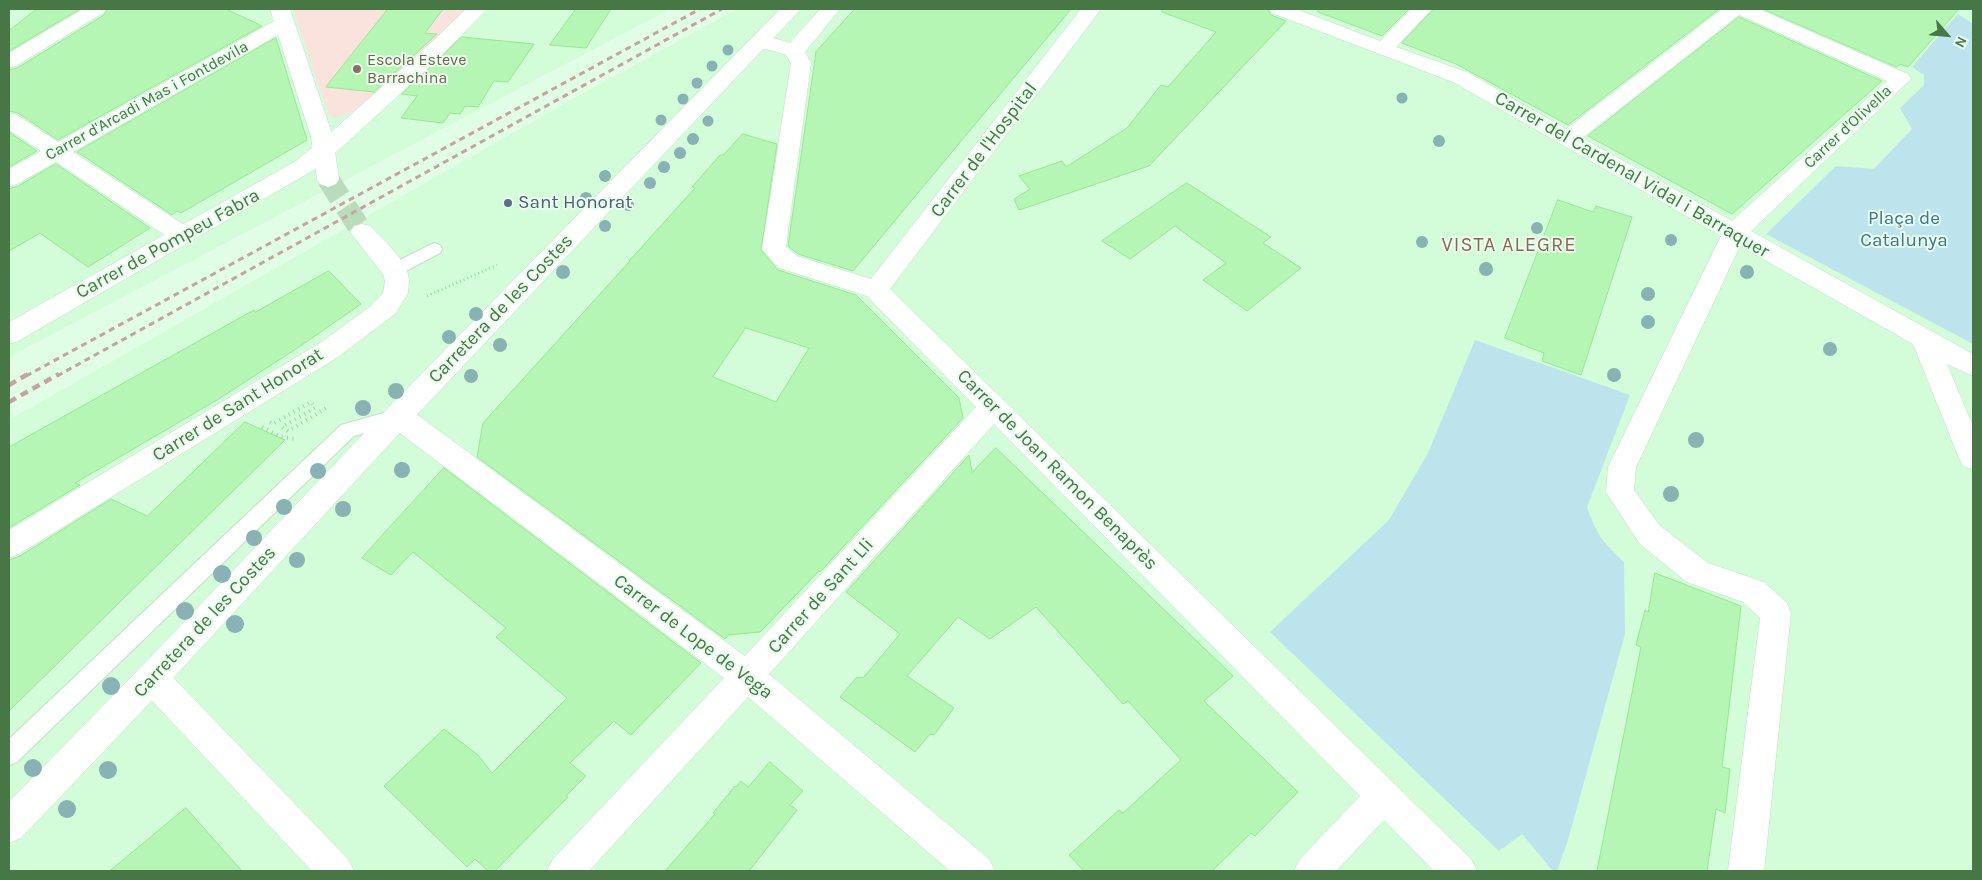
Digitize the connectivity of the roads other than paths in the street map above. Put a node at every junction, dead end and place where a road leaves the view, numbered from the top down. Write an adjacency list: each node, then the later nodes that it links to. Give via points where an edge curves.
1 (96, 9): 14 (street)
2 (477, 9): 18 (street, Carrer de Pompeu Fabra)
3 (791, 9): 11 (street, Carretera de les Costes)
4 (830, 9): 13 (street)
5 (1091, 9): 26 (street, Carrer de l'Hospital)
6 (1279, 9): 12 (street, Carrer del Cardenal Vidal i Barraquer)
7 (1422, 9): 12 (street)
8 (1734, 9): 16 (street)
9 (1742, 9): 22 (street, Carrer d'Olivella, via 1902,78)
10 (282, 16): 17 (street, Carrer d'Arcadi Mas i Fontdevila); 18 (street)
11 (758, 43): 13 (street); 31 (street, Carretera de les Costes)
12 (1383, 49): 16 (street, Carrer del Cardenal Vidal i Barraquer, via 1460,77)
13 (794, 51): 26 (street, Carrer de Joan Ramon Benaprès, via 800,63 774,249 788,262)
14 (9, 62)
15 (9, 120): 17 (street)
16 (1567, 139): 22 (street, Carrer del Cardenal Vidal i Barraquer)
17 (56, 152): 19 (street, Carrer d'Arcadi Mas i Fontdevila); 23 (street, via 176,232)
18 (325, 152): 20 (street); 23 (street, Carrer de Pompeu Fabra, via 287,178)
19 (9, 179)
20 (328, 179)
21 (362, 232): 25 (street)
22 (1734, 233): 28 (street, Carrer del Cardenal Vidal i Barraquer); 44 (street, via 1622,467 1620,492 1650,535 1698,572 1753,592 1776,613)
23 (186, 234): 27 (street, Carrer de Pompeu Fabra)
24 (434, 249): 25 (lane)
25 (394, 270): 33 (street, Carrer de Sant Honorat, via 398,279 392,300 329,350)
26 (876, 290): 30 (street, Carrer de Joan Ramon Benaprès)
27 (9, 334)
28 (1924, 340): 29 (street, Carrer del Cardenal Vidal i Barraquer); 32 (street)
29 (1973, 366)
30 (993, 407): 34 (street, Carrer de Sant Lli); 37 (street, Carrer de Joan Ramon Benaprès)
31 (398, 416): 34 (street, Carrer de Lope de Vega); 35 (street, Carretera de les Costes); 36 (lane, Carretera de les Costes, via 348,430)
32 (1973, 458)
33 (9, 545)
34 (747, 676): 40 (street, Carrer de Sant Lli); 41 (street, Carrer de Lope de Vega)
35 (152, 678): 38 (street, Carretera de les Costes); 39 (street)
36 (9, 754)
37 (1383, 796): 42 (street); 43 (street, Carrer de Joan Ramon Benaprès)
38 (9, 826)
39 (336, 871)
40 (565, 871)
41 (977, 871)
42 (1312, 871)
43 (1459, 871)
44 (1746, 871)

